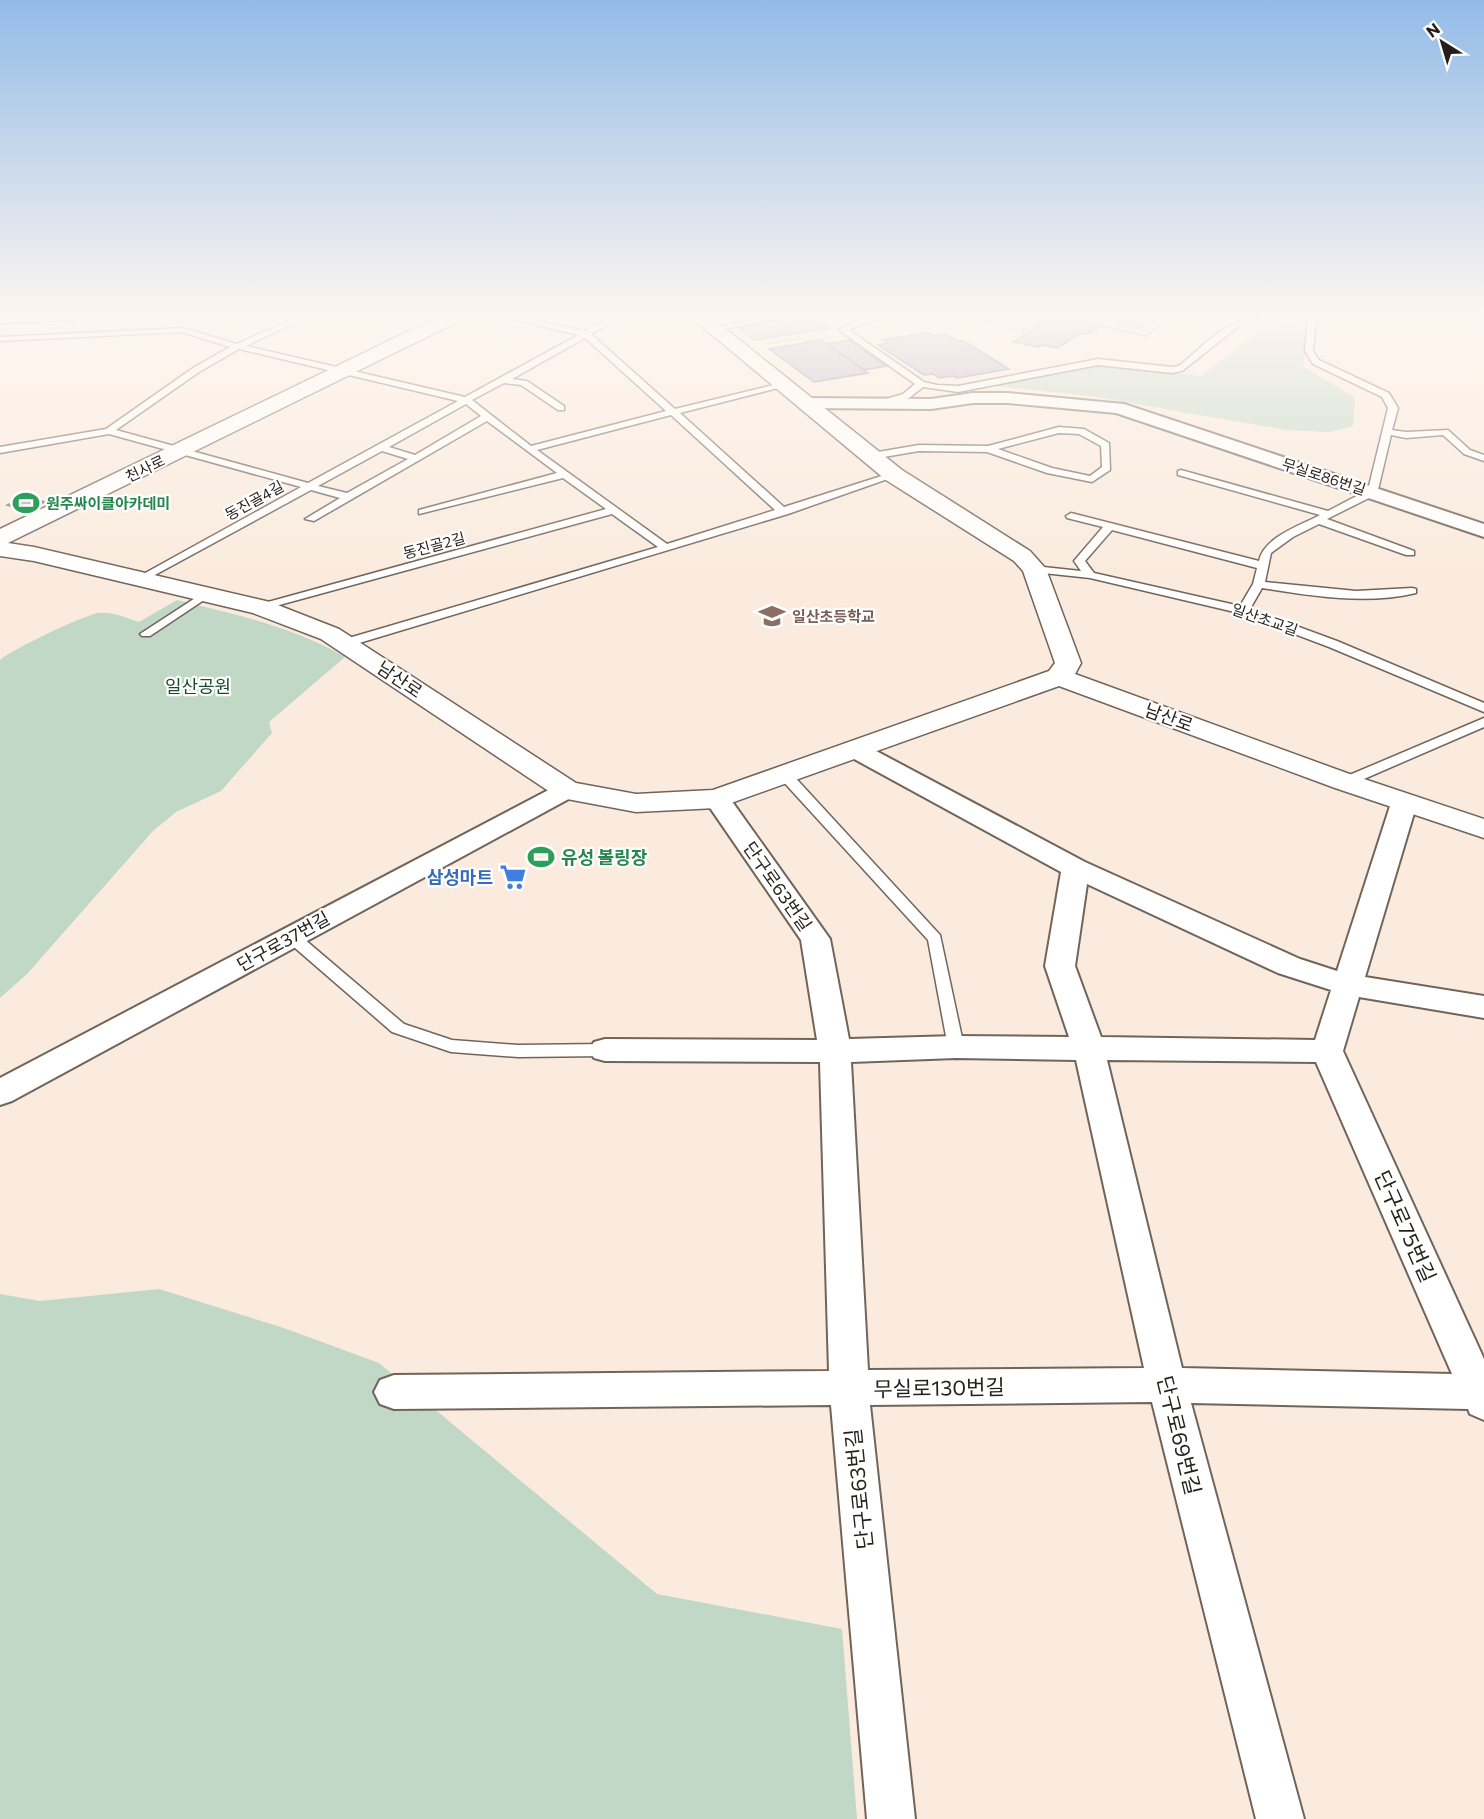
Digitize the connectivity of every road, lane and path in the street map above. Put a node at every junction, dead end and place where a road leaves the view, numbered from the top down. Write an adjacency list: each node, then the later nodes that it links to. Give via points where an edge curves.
1 (149, 403): 16 (lane)
2 (277, 403): 22 (street, 천사로)
3 (461, 403): 18 (lane, 동진골4길)
4 (470, 403): 15 (lane)
5 (553, 403): 13 (lane)
6 (664, 403): 14 (lane)
7 (706, 403): 14 (lane)
8 (806, 403): 9 (street, 무실로86번길); 23 (street)
9 (882, 403): 10 (street, 무실로86번길)
10 (944, 403)
11 (1062, 403): 30 (street, 무실로86번길, via 1118,408)
12 (1390, 403): 17 (lane, via 1393,408)
13 (561, 408)
14 (673, 411): 19 (lane); 34 (lane)
15 (487, 417): 19 (lane); 24 (lane)
16 (109, 431): 21 (lane); 22 (lane)
17 (1387, 432): 25 (lane, via 1445,432 1467,452); 30 (lane)
18 (380, 447): 24 (lane); 29 (lane, 동진골4길)
19 (529, 449): 27 (lane)
20 (988, 449): 20 (lane, via 1059,430 1081,431 1106,445 1107,468 1092,479 1050,471); 23 (lane, via 919,448)
21 (0, 450)
22 (178, 452): 29 (lane); 41 (street, 천사로)
23 (872, 456): 28 (street)
24 (416, 458): 31 (lane)
25 (1484, 458)
26 (1181, 473): 35 (lane)
27 (566, 474): 32 (lane); 33 (lane, 동진골2길)
28 (894, 475): 34 (lane); 46 (street, via 1022,556)
29 (308, 486): 31 (lane); 48 (lane, 동진골4길)
30 (1373, 492): 35 (lane); 40 (street, 무실로86번길)
31 (349, 497): 37 (lane)
32 (615, 510): 42 (lane); 52 (lane, 동진골2길)
33 (423, 512)
34 (784, 512): 42 (lane)
35 (1330, 515): 38 (lane)
36 (1071, 516): 39 (lane)
37 (310, 519)
38 (1319, 520): 44 (lane); 45 (lane, via 1266,552)
39 (1109, 527): 45 (lane); 47 (lane, via 1079,561)
40 (1484, 531)
41 (0, 538)
42 (666, 548): 55 (lane)
43 (0, 549): 48 (street, 남산로)
44 (1410, 553)
45 (1264, 566): 49 (lane)
46 (1034, 569): 47 (lane, 일산초교길); 56 (street, via 1068,663)
47 (1090, 575): 53 (lane, 일산초교길)
48 (142, 579): 51 (street, 남산로)
49 (1258, 584): 50 (lane, via 1303,591); 53 (lane)
50 (1412, 591)
51 (206, 594): 52 (street, 남산로); 54 (lane)
52 (261, 608): 55 (street, 남산로)
53 (1243, 610): 57 (lane, 일산초교길)
54 (146, 634)
55 (346, 643): 62 (street, 남산로)
56 (1059, 677): 59 (street, 남산로); 61 (street, 남산로)
57 (1484, 708)
58 (1484, 722): 61 (lane)
59 (855, 749): 60 (street, 남산로); 66 (street)
60 (785, 775): 63 (street, 남산로); 70 (lane, via 935,939)
61 (1345, 782): 64 (street, 남산로)
62 (567, 790): 63 (street, 남산로, via 636,803); 67 (street, 단구로37번길)
63 (717, 800): 73 (street, 단구로63번길, via 815,939)
64 (1404, 803): 65 (street, 남산로); 68 (street)
65 (1484, 829)
66 (1075, 868): 68 (street, via 1289,966); 71 (street, 단구로69번길, via 1060,966)
67 (292, 938): 72 (lane, via 398,1028 451,1046 518,1051); 75 (street, 단구로37번길)
68 (1349, 985): 69 (street); 74 (street)
69 (1484, 1007)
70 (956, 1047): 71 (street); 73 (street)
71 (1089, 1049): 74 (street); 76 (street, 단구로69번길)
72 (605, 1050): 73 (street)
73 (836, 1051): 77 (street, 단구로63번길)
74 (1327, 1051): 79 (street, 단구로75번길)
75 (0, 1093)
76 (1167, 1385): 77 (street, 무실로130번길); 79 (street, 무실로130번길); 81 (street, 단구로69번길)
77 (849, 1388): 78 (street, 무실로130번길); 80 (street, 단구로63번길)
78 (394, 1392)
79 (1483, 1395)
80 (891, 1819)
81 (1280, 1819)

